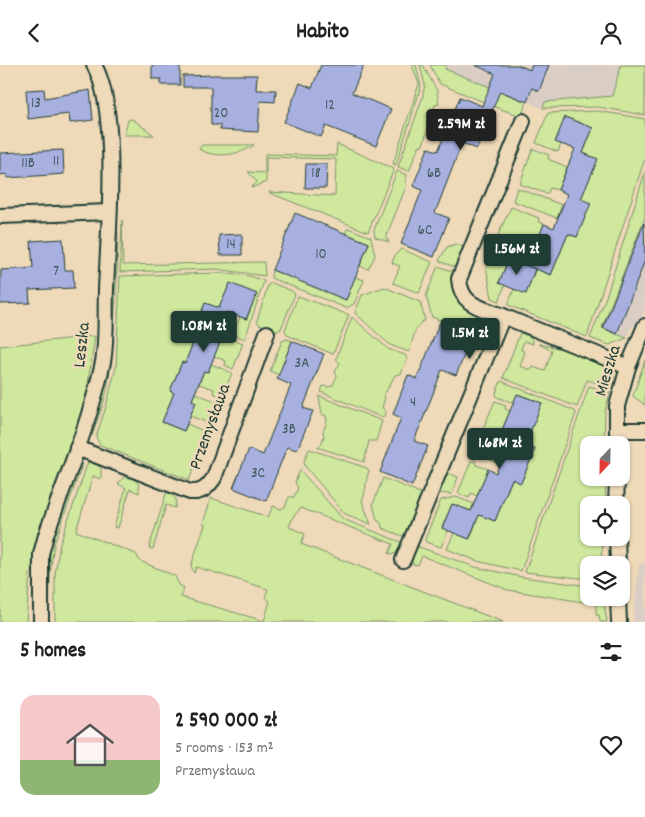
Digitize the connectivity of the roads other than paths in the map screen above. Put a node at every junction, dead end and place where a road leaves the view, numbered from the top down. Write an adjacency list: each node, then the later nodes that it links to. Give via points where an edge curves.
1 (94, 65): 3 (street, Leszka, via 106,100)
2 (523, 121): 5 (street, via 459,279 460,291 468,301)
3 (109, 212): 4 (street); 12 (street, Leszka, via 103,359 93,405)
4 (0, 216)
5 (503, 316): 8 (street); 13 (street)
6 (645, 326): 8 (street, Mieszka)
7 (267, 333): 12 (street, Przemysława, via 214,478 199,493)
8 (628, 367): 9 (street, Mieszka, via 617,406)
9 (617, 430): 10 (street); 11 (street, Mieszka)
10 (645, 430)
11 (617, 436)
12 (77, 448): 15 (street, Leszka, via 41,555)
13 (404, 559)
14 (618, 606): 16 (street)
15 (41, 622)
16 (619, 622)

